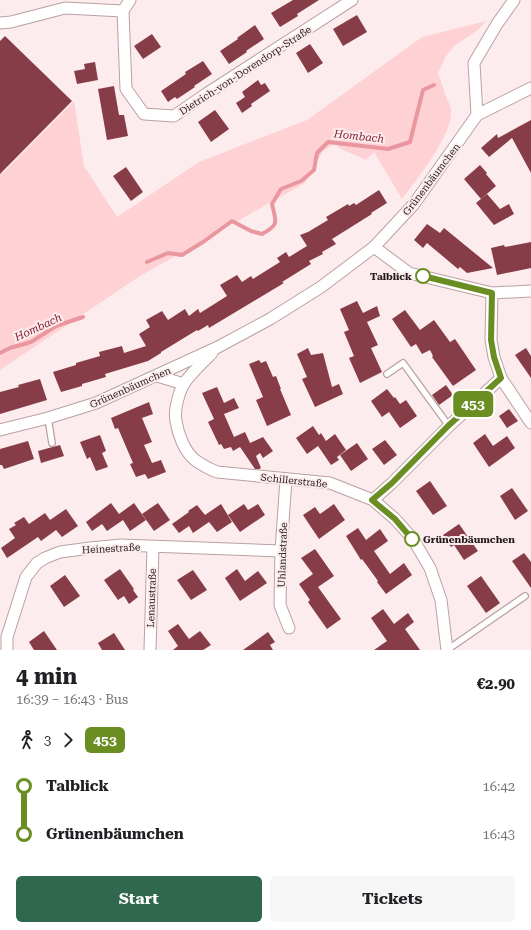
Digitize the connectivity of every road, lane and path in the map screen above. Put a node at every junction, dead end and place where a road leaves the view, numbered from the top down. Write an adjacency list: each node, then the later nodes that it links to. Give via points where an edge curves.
1 (130, 0): 4 (street)
2 (352, 0): 4 (street, Dietrich-von-Dorendorp-Straße, via 174,116 144,114 126,89)
3 (514, 0): 7 (street, via 474,62)
4 (123, 11): 5 (street, via 65,8)
5 (0, 23)
6 (531, 88): 7 (street, Grünenbäumchen)
7 (477, 115): 8 (street, Grünenbäumchen, via 414,204)
8 (374, 247): 10 (street, via 409,272); 11 (street, Grünenbäumchen, via 270,320)
9 (531, 291): 10 (street)
10 (492, 293): 14 (street, via 491,340)
11 (218, 347): 13 (street, Grünenbäumchen); 15 (street, Schillerstraße)
12 (387, 374): 18 (lane, via 404,363)
13 (157, 376): 15 (street); 16 (street, Grünenbäumchen, via 96,403)
14 (501, 378): 17 (street); 18 (street)
15 (184, 384): 21 (street, Schillerstraße, via 177,401 176,420 184,446 194,459 217,472)
16 (48, 418): 19 (street, Grünenbäumchen); 20 (lane)
17 (531, 423)
18 (448, 426): 22 (street)
19 (0, 430)
20 (52, 443)
21 (286, 479): 22 (street, Schillerstraße, via 330,483); 24 (street, Uhlandstraße)
22 (372, 500): 29 (street, Schillerstraße, via 395,519 412,539 430,568 441,600)
23 (153, 547): 24 (street, Heinestraße); 27 (street, Heinestraße, via 121,546 60,552 37,563 26,577 7,637); 28 (street, Lenaustraße)
24 (281, 551): 26 (street, Uhlandstraße, via 280,604)
25 (525, 596): 29 (lane)
26 (289, 628)
27 (7, 650)
28 (150, 650)
29 (448, 650)

